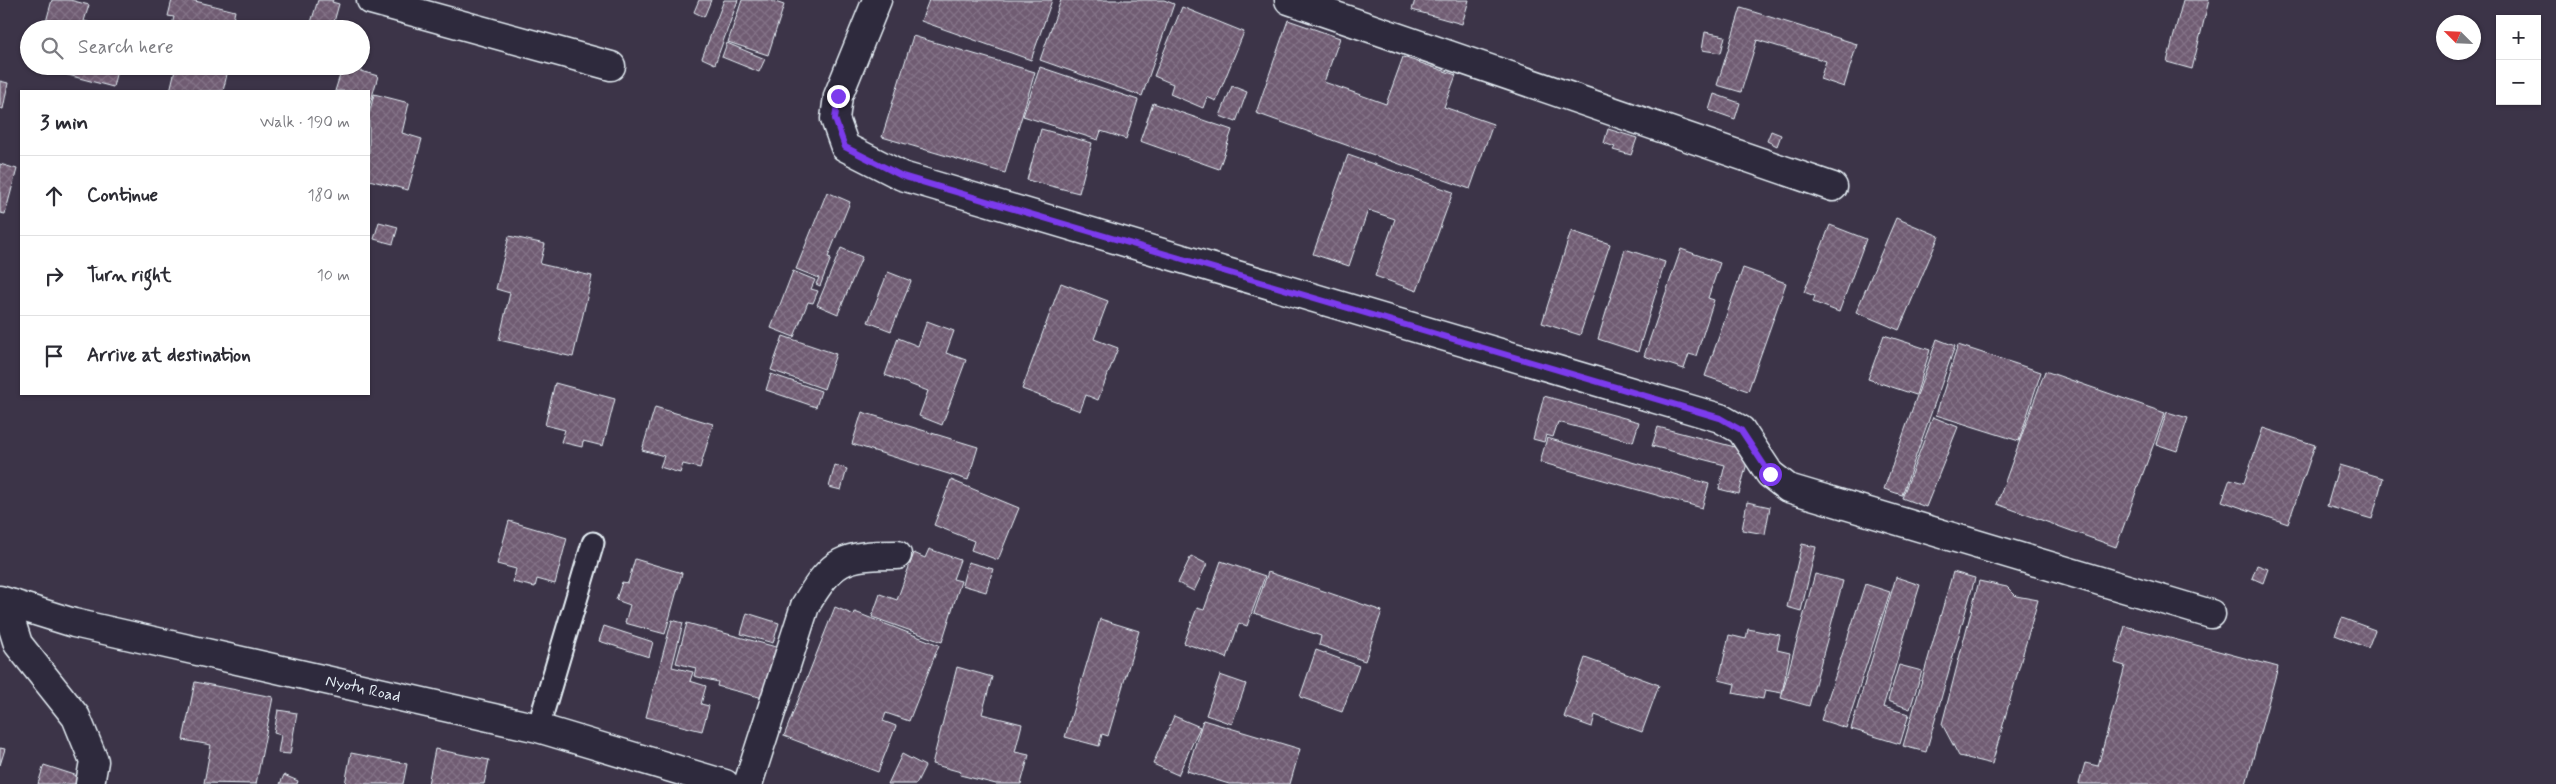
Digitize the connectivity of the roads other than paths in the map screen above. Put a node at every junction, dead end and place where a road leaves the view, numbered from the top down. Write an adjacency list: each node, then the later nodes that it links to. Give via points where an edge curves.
1 (371, 0): 4 (street)
2 (877, 0): 9 (street, via 838,96 835,119 845,147 902,176 1720,418 1741,430 1770,474 1788,488)
3 (1289, 0): 5 (street)
4 (612, 66)
5 (1833, 187)
6 (593, 543): 10 (lane)
7 (897, 555): 13 (street, via 866,555 840,562 818,584 805,606)
8 (7, 602): 10 (street, Nyotu Road, via 74,623); 11 (street, via 18,644 76,717 94,761)
9 (2211, 614)
10 (538, 728): 12 (street, Nyotu Road)
11 (90, 784)
12 (725, 784)
13 (748, 784)

